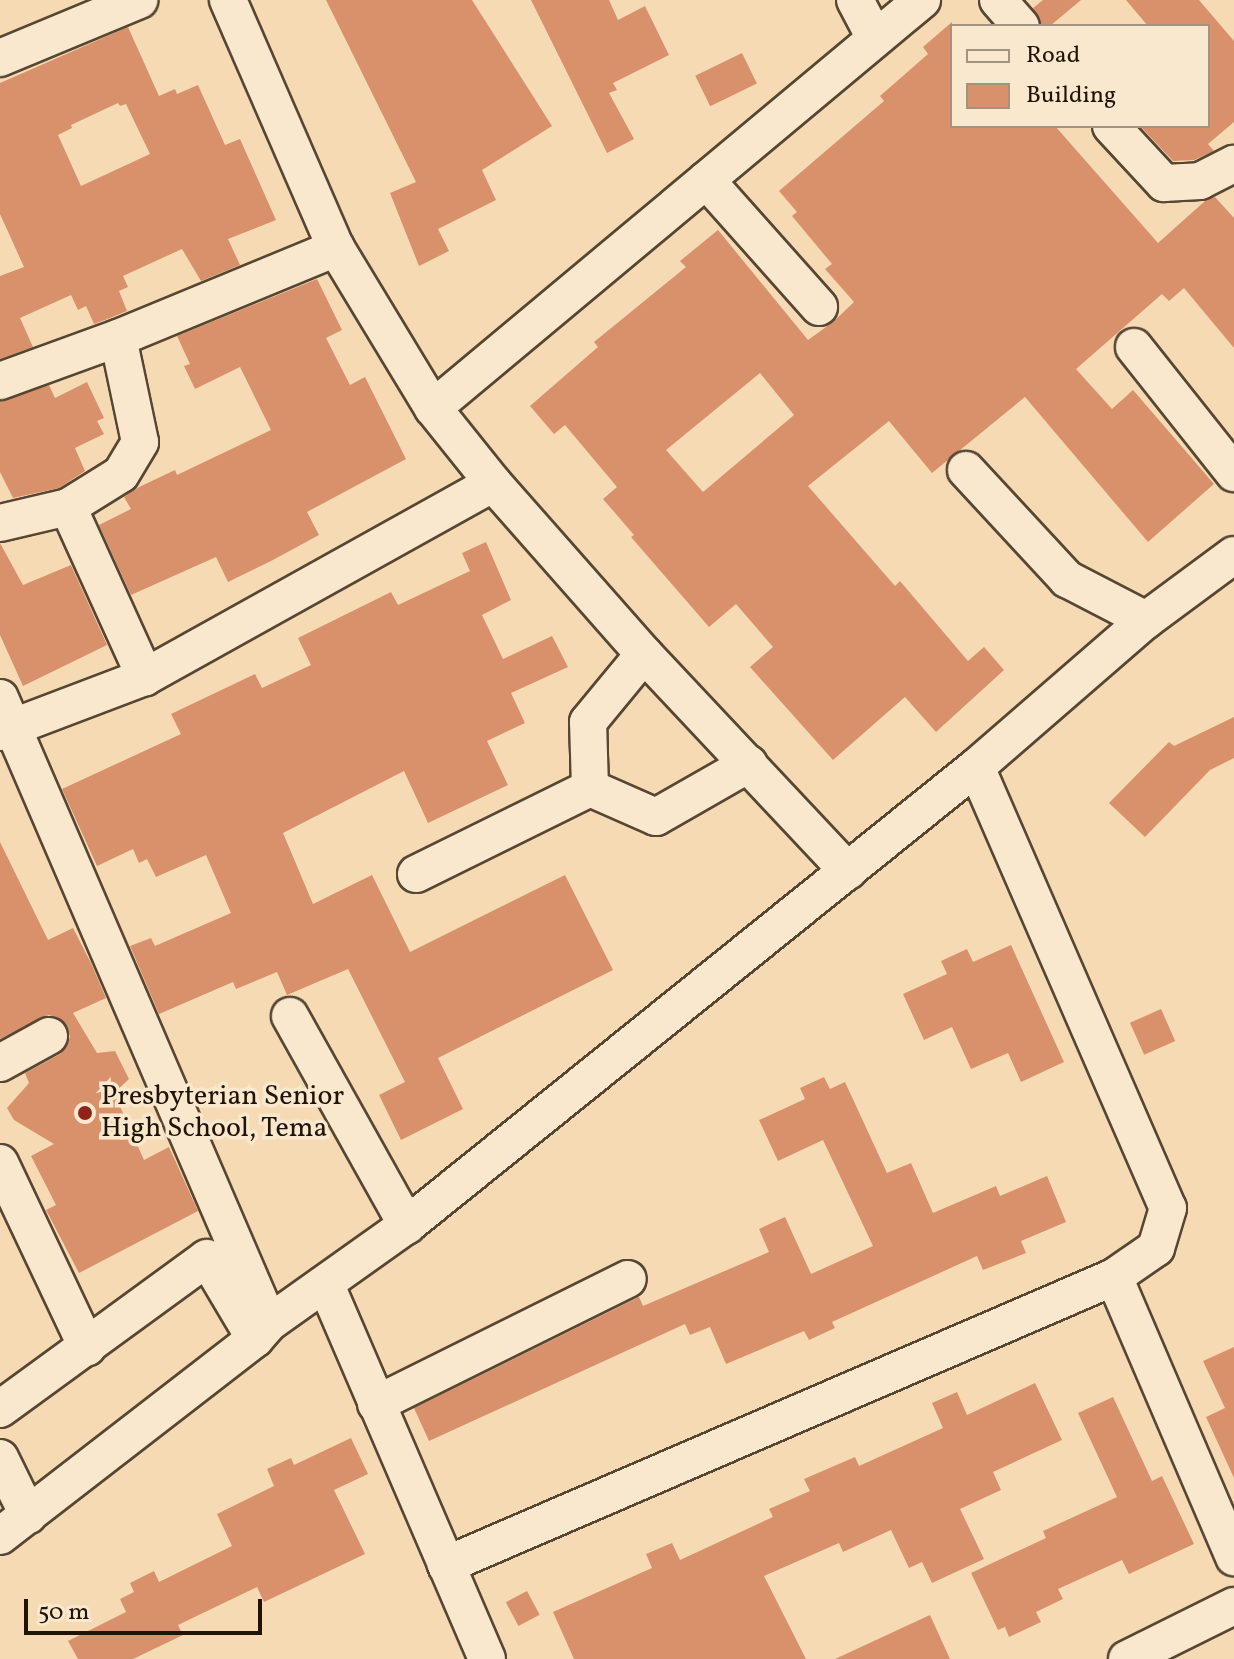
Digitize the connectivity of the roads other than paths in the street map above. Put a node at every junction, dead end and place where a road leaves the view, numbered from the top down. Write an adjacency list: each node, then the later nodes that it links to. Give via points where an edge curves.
1 (139, 0): 8 (street)
2 (228, 0): 12 (street)
3 (855, 0): 7 (street)
4 (922, 0): 7 (street)
5 (998, 0): 6 (street)
6 (1019, 24)
7 (875, 38): 11 (street)
8 (0, 58)
9 (1113, 128): 10 (street, via 1164,183 1200,181)
10 (1234, 164)
11 (706, 180): 13 (street); 17 (street)
12 (336, 248): 14 (street); 17 (street)
13 (819, 307)
14 (118, 338): 16 (street); 21 (street, via 140,442 121,474)
15 (1134, 347): 19 (street)
16 (0, 381)
17 (433, 408): 20 (street)
18 (966, 470): 24 (street, via 1067,579)
19 (1234, 473)
20 (493, 483): 25 (street); 26 (street)
21 (68, 507): 22 (street); 26 (street)
22 (0, 523)
23 (1234, 555): 24 (street)
24 (1146, 620): 29 (street)
25 (644, 654): 28 (street); 30 (street, via 588,722)
26 (145, 677): 27 (street)
27 (4, 719): 41 (street)
28 (749, 764): 30 (street, via 656,817); 31 (street)
29 (976, 767): 31 (street); 38 (street, via 1168,1208 1156,1248)
30 (590, 788): 32 (street)
31 (848, 871): 37 (street)
32 (416, 874)
33 (290, 1016): 37 (street)
34 (49, 1036): 35 (street)
35 (0, 1063)
36 (0, 1163): 42 (street)
37 (407, 1225): 40 (street)
38 (1114, 1277): 47 (street); 48 (street)
39 (628, 1279): 43 (street)
40 (326, 1285): 41 (street); 43 (street)
41 (262, 1331): 42 (street, via 207,1258); 46 (street)
42 (87, 1347): 44 (street)
43 (376, 1404): 48 (street)
44 (0, 1409)
45 (0, 1458): 46 (street)
46 (14, 1525)
47 (1234, 1557)
48 (446, 1565): 50 (street)
49 (1234, 1606): 51 (street)
50 (487, 1659)
51 (1127, 1659)

